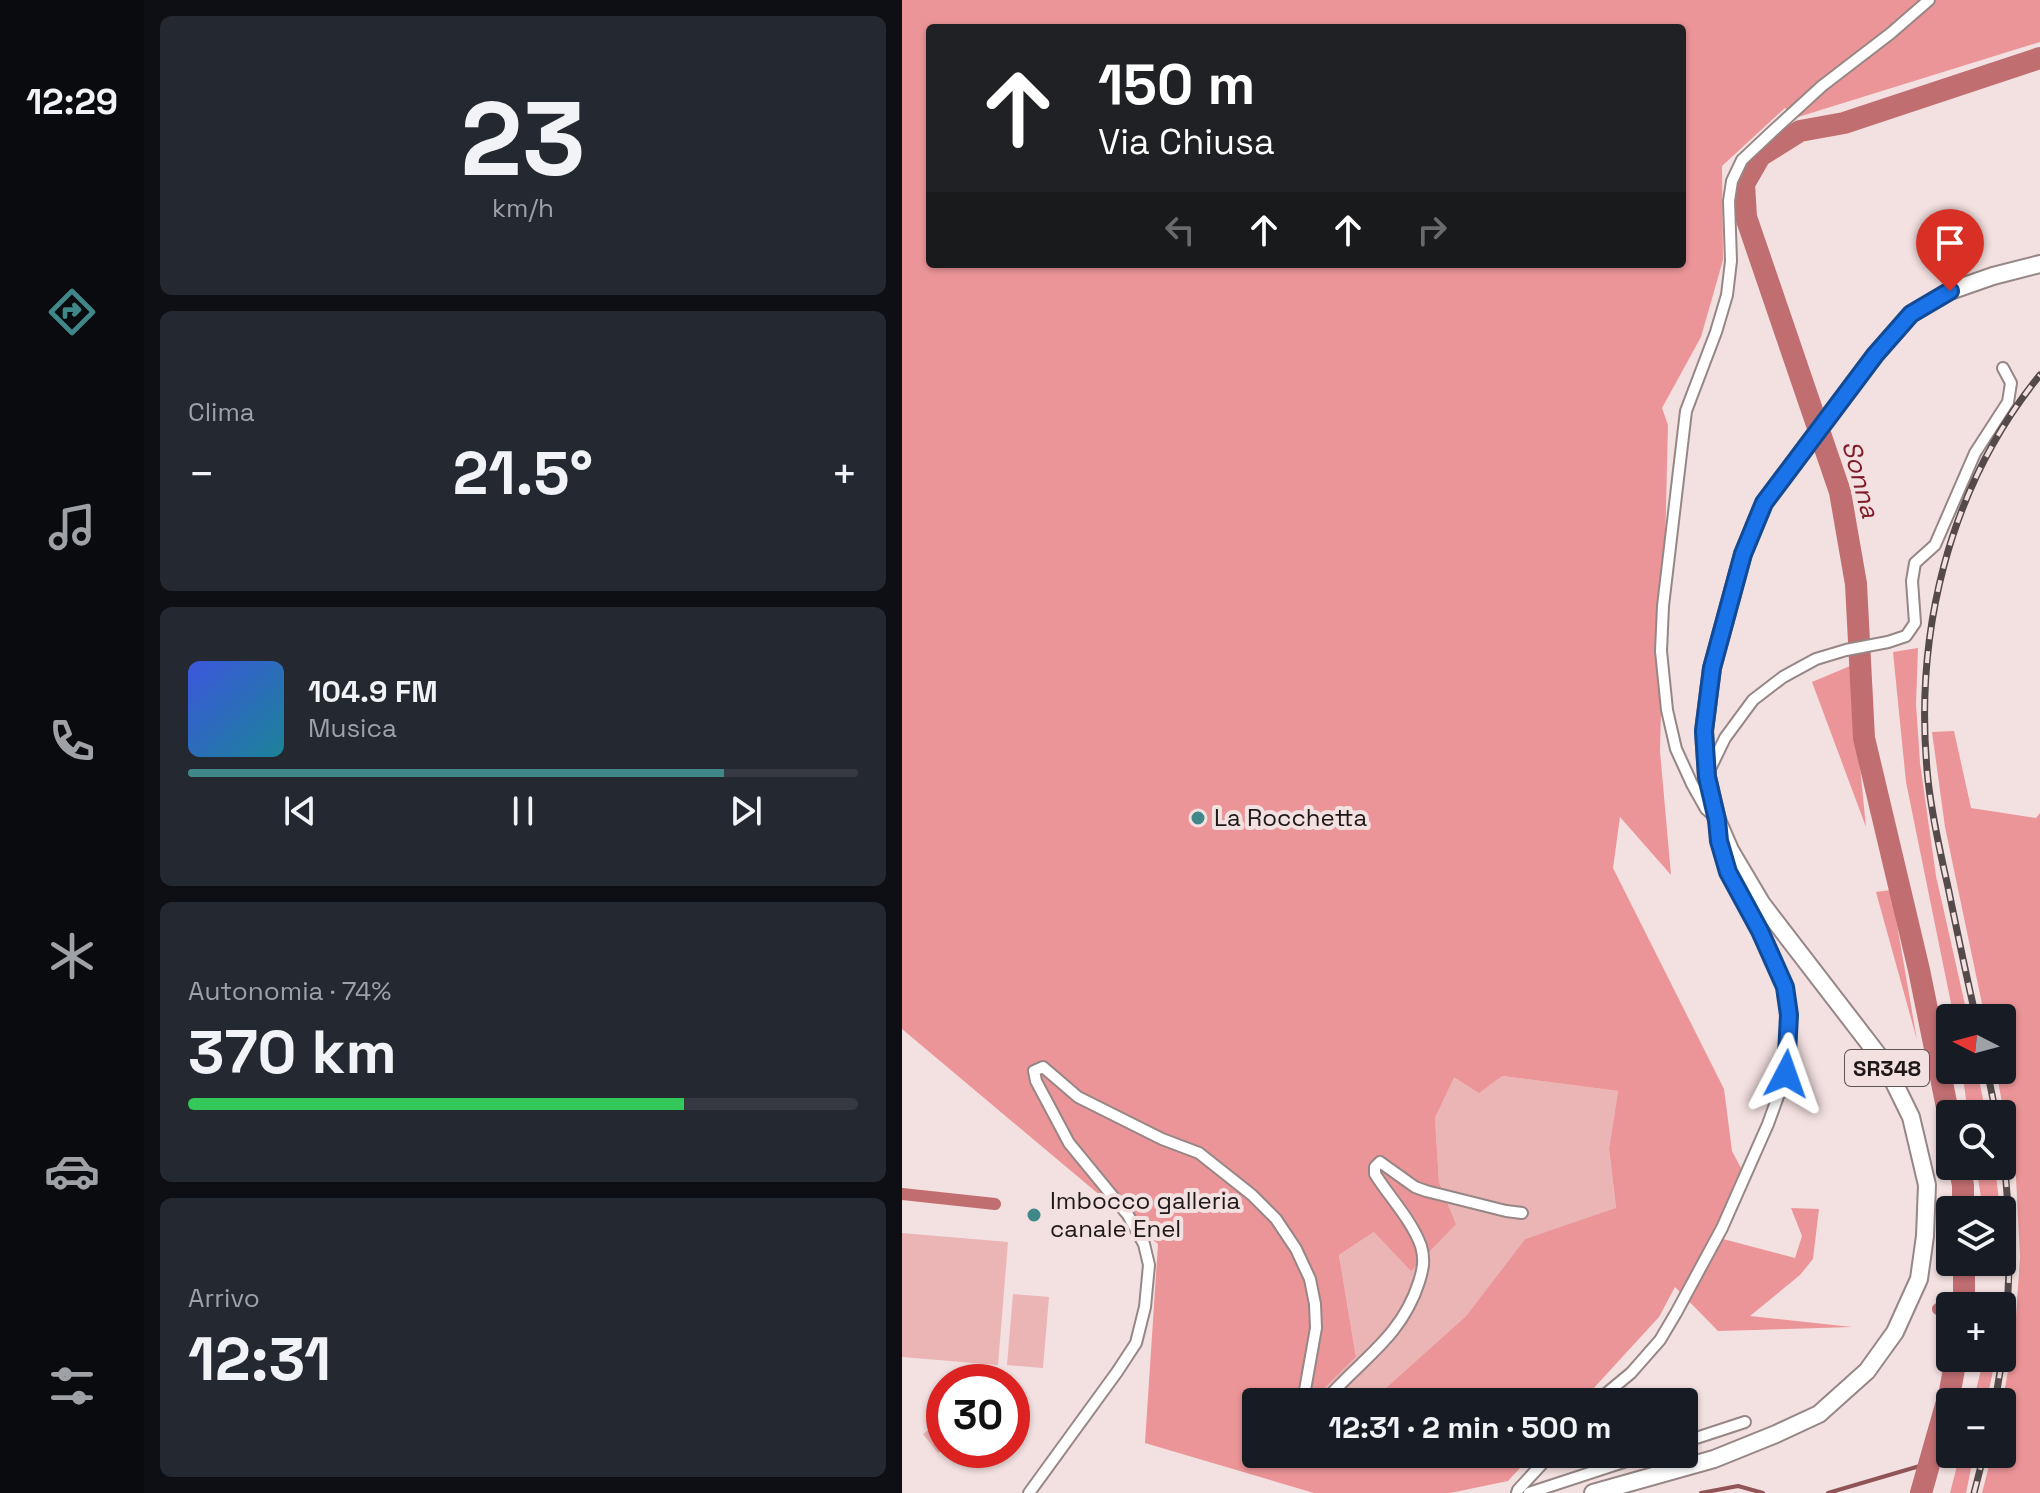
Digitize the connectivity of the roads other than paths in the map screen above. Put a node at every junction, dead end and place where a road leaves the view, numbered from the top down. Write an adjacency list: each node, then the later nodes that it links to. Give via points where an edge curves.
1 (1929, 0): 5 (street, via 1775,129 1742,160 1732,181 1727,295 1686,411 1661,651 1676,749 1706,809)
2 (2040, 264): 4 (main road, SR348, via 1950,291 1911,314 1764,503 1743,554 1712,668 1704,731)
3 (2003, 368): 4 (street, via 2011,383 2008,402 1975,453 1935,545 1915,563 1915,623 1906,636 1816,659 1783,677 1753,700 1725,738)
4 (1707, 777): 5 (main road, SR348)
5 (1717, 820): 9 (street, via 1728,872 1785,987 1786,1074 1722,1228 1676,1313 1660,1340); 17 (main road, SR348, via 1762,904 1885,1064 1911,1117 1927,1185 1919,1279 1895,1332 1867,1371 1819,1414 1714,1459)
6 (1522, 1213): 8 (street, via 1426,1191 1380,1162 1375,1174 1411,1226 1425,1261 1394,1331)
7 (1305, 1388): 14 (street, via 1315,1304 1310,1279 1276,1219 1199,1153 1078,1097 1043,1067 1034,1071 1036,1081 1069,1143 1128,1215 1149,1265 1136,1343)
8 (1336, 1388)
9 (1613, 1388)
10 (1745, 1422): 11 (street)
11 (1698, 1437)
12 (1538, 1468): 15 (street)
13 (1605, 1468): 16 (street)
14 (1029, 1493)
15 (1517, 1493)
16 (1529, 1493)
17 (1593, 1493)

